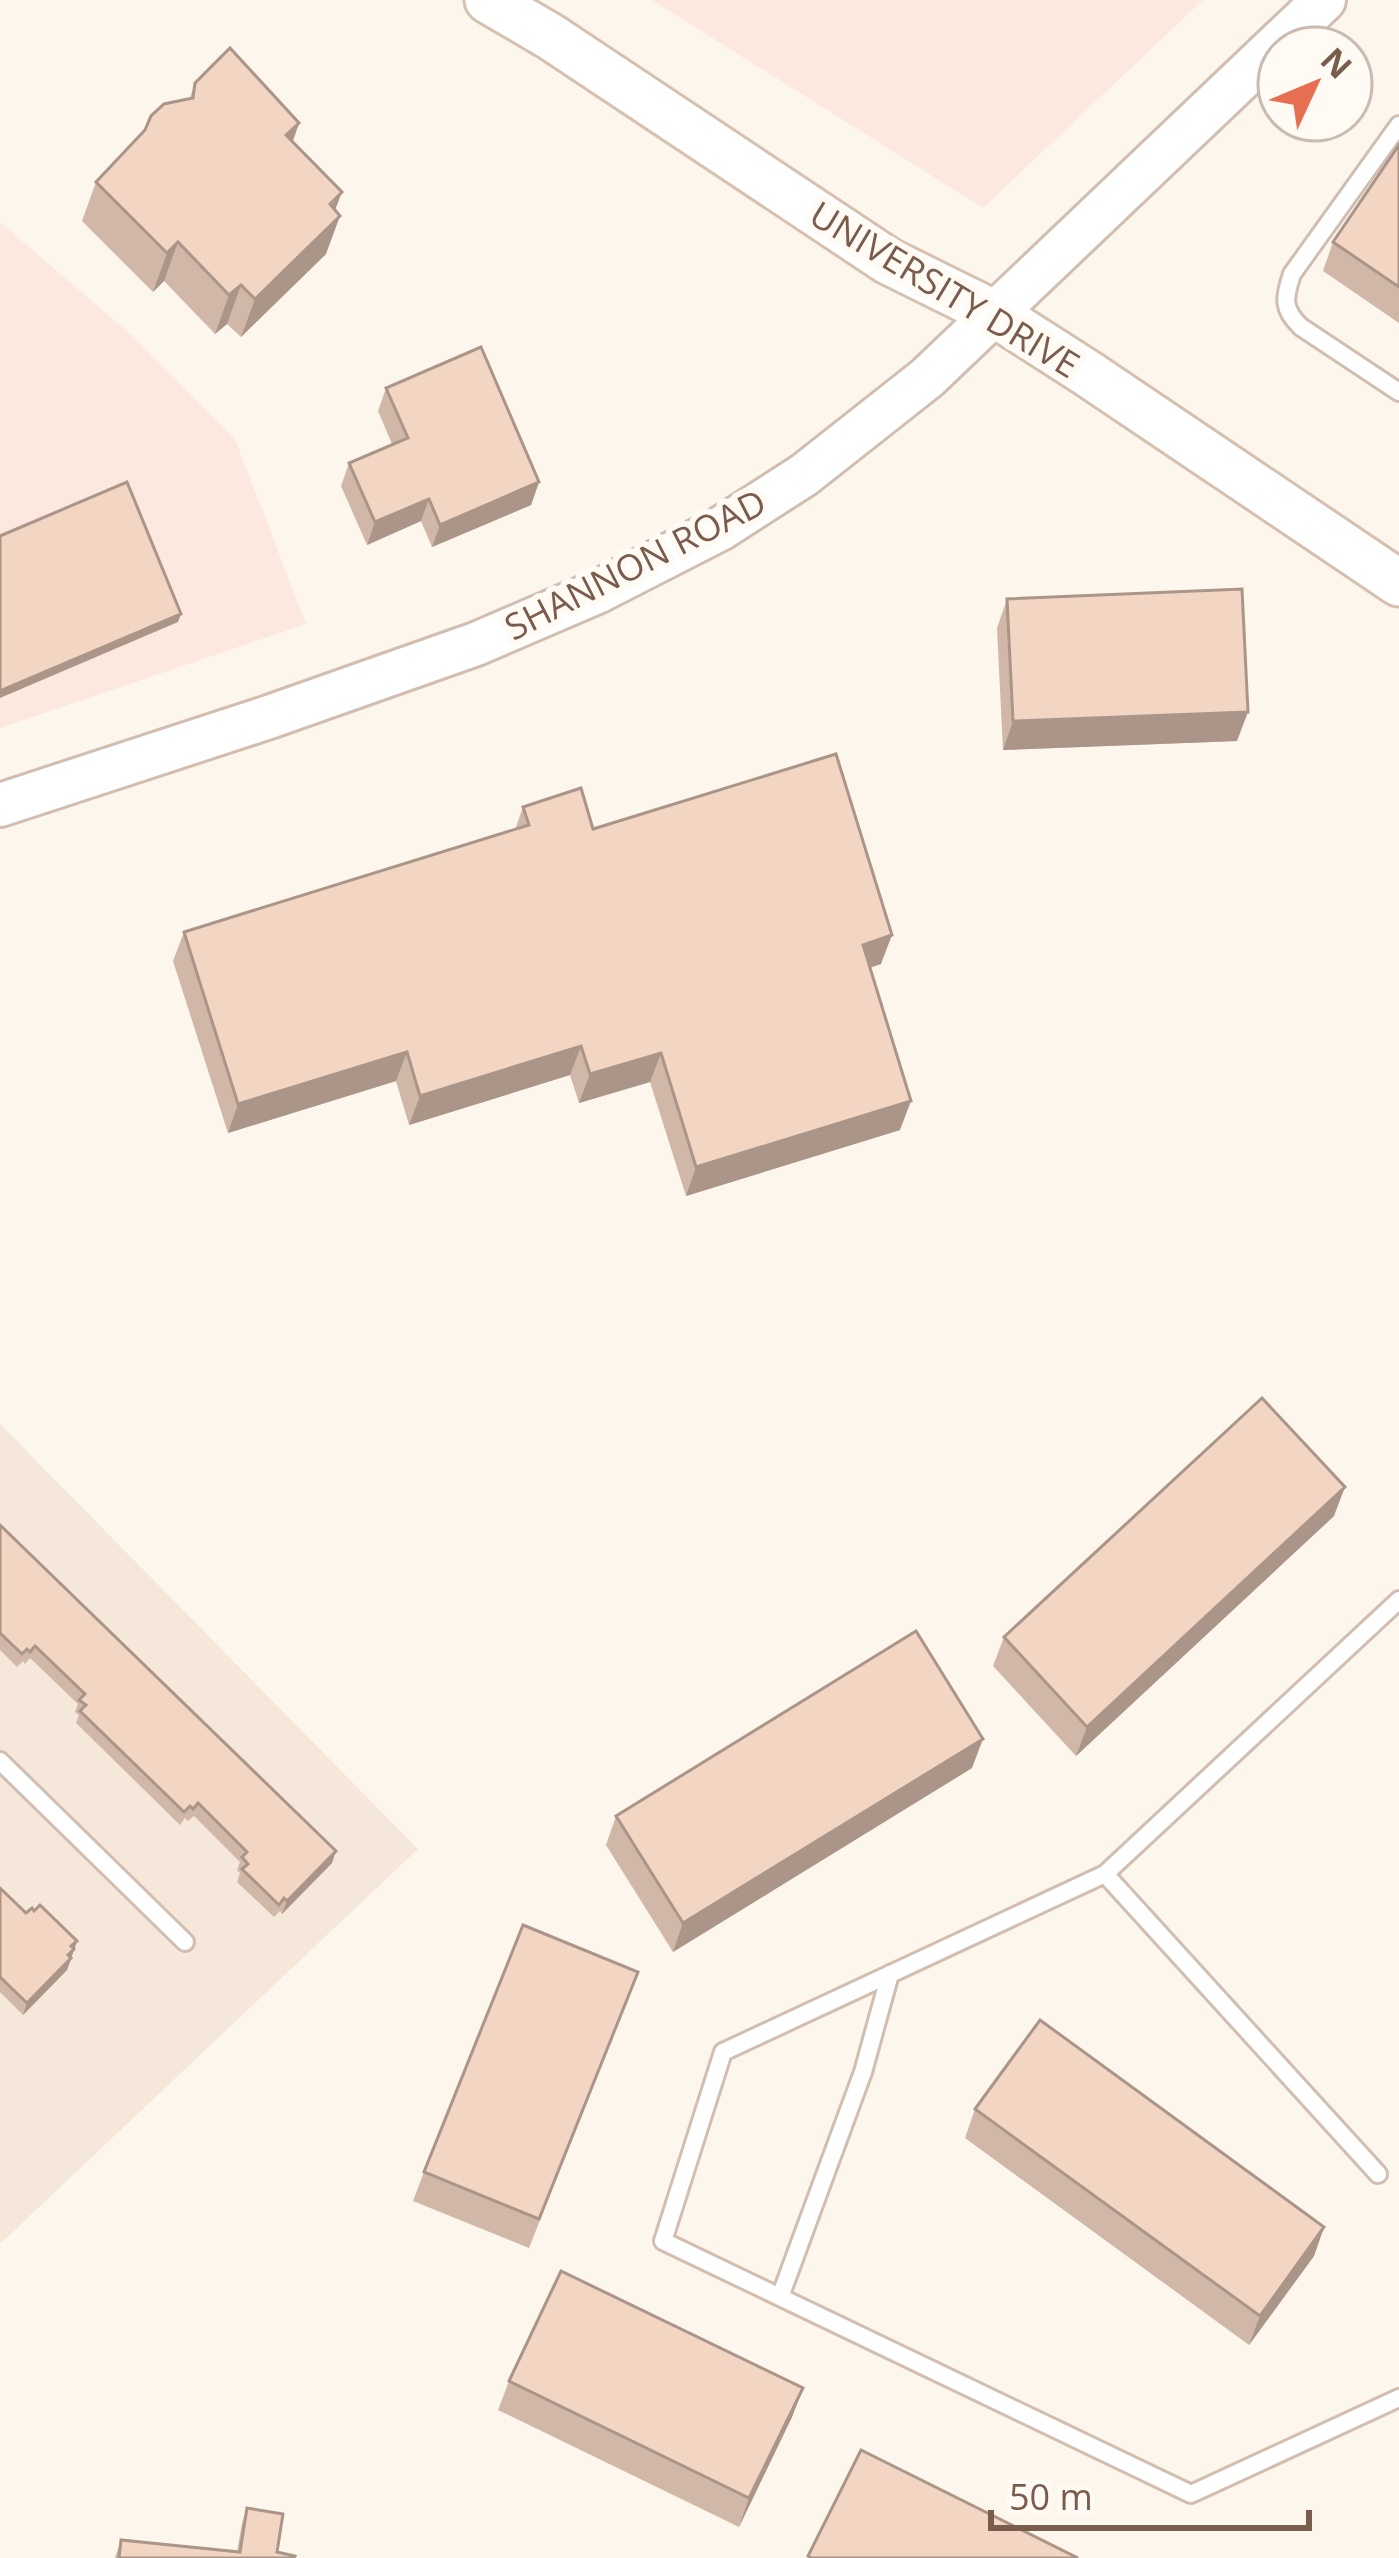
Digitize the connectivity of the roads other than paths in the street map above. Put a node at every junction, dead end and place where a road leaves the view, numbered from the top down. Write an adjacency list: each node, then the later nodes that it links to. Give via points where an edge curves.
1 (488, 0): 4 (main road, UNIVERSITY DRIVE, via 888,261)
2 (1324, 0): 4 (street, SHANNON ROAD)
3 (1399, 125): 5 (lane, via 1285,294 1301,327)
4 (995, 314): 6 (main road, UNIVERSITY DRIVE); 7 (street, SHANNON ROAD, via 804,475 597,592 434,660)
5 (1399, 392)
6 (1399, 583)
7 (0, 805)
8 (1399, 1600): 10 (lane)
9 (0, 1761): 11 (lane)
10 (1106, 1874): 12 (lane); 13 (lane)
11 (185, 1942)
12 (890, 1974): 14 (lane, via 863,2072); 14 (lane, via 723,2052 663,2241)
13 (1378, 2174)
14 (780, 2297): 15 (lane, via 1191,2494)
15 (1399, 2398)

